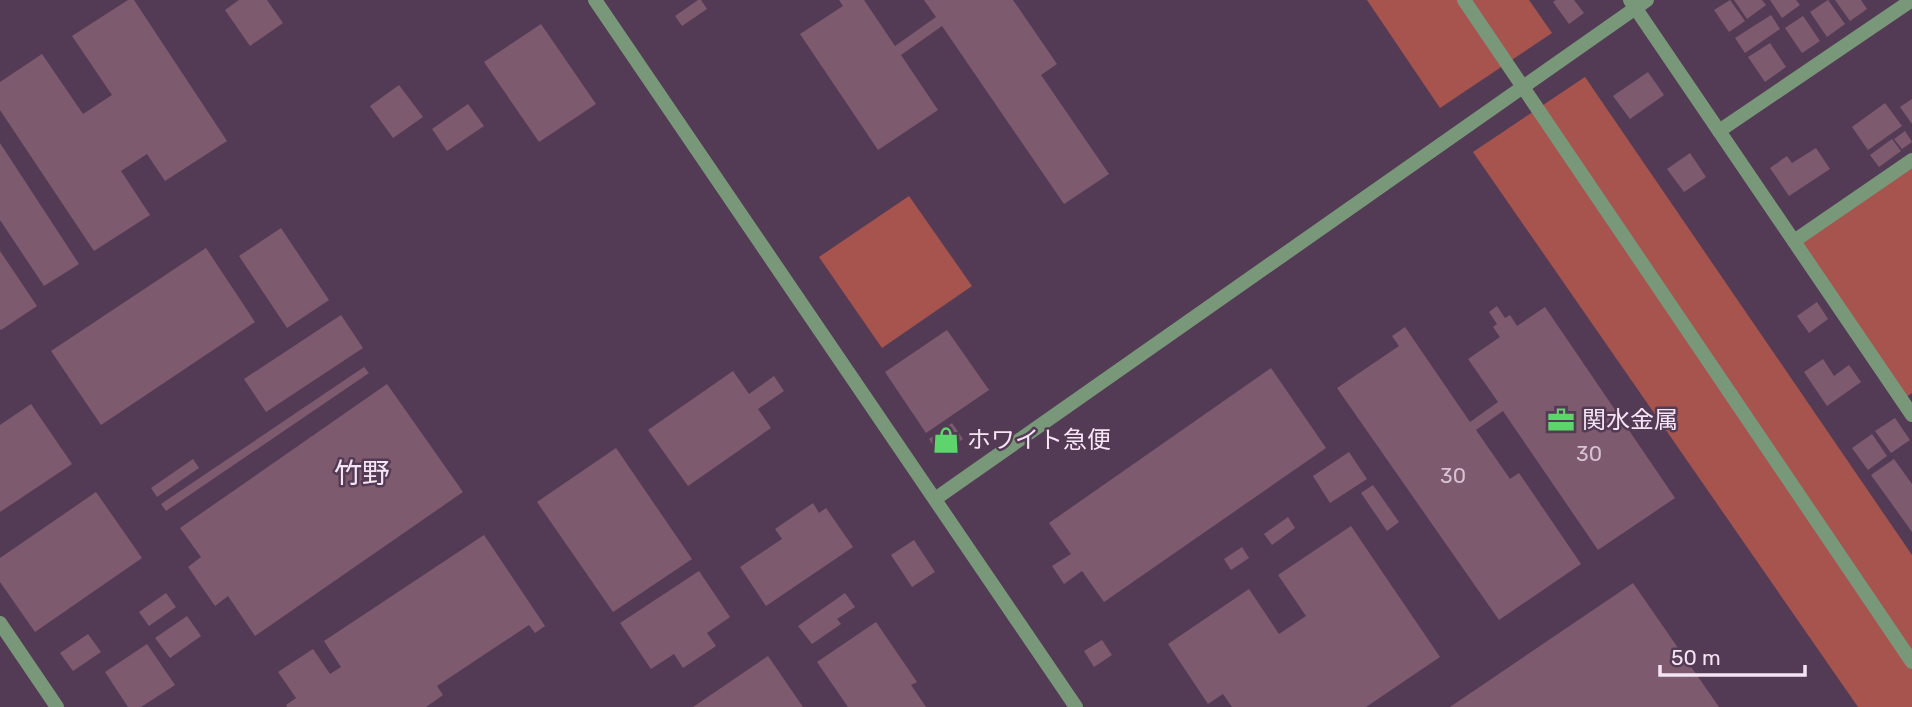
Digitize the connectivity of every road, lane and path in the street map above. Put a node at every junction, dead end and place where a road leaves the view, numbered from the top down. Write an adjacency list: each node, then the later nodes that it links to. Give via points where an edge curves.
1 (595, 0): 11 (street)
2 (1464, 0): 5 (street)
3 (1637, 3): 5 (street); 6 (street)
4 (1909, 8): 6 (street)
5 (1523, 86): 11 (street); 13 (street)
6 (1719, 131): 8 (street)
7 (1912, 160): 8 (street)
8 (1794, 241): 9 (street)
9 (1907, 397): 10 (street)
10 (1912, 415)
11 (935, 499): 15 (street)
12 (0, 623): 14 (street)
13 (1912, 662)
14 (57, 707)
15 (1076, 707)

